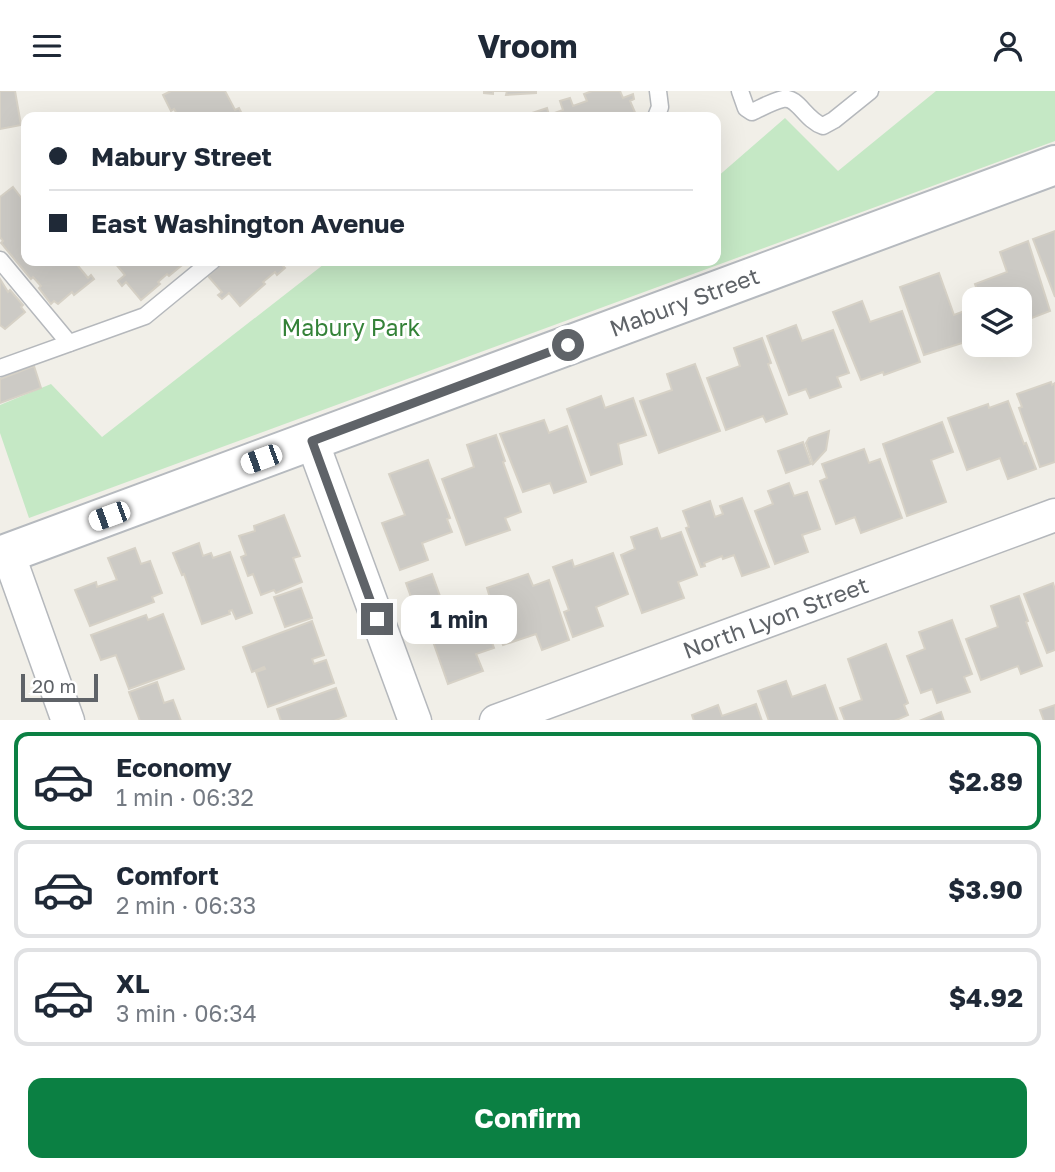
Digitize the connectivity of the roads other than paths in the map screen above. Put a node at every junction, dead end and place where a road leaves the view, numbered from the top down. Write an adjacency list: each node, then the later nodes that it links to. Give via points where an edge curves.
1 (657, 91): 4 (lane)
2 (740, 91): 3 (lane, via 752,112 793,100 813,123 823,126)
3 (870, 91)
4 (658, 112)
5 (1055, 165): 10 (street, Mabury Street)
6 (0, 260): 8 (lane)
7 (206, 266): 8 (lane, via 145,316)
8 (69, 343): 9 (lane)
9 (0, 368)
10 (312, 441): 12 (street, Mabury Street); 14 (street)
11 (1055, 515): 15 (street, North Lyon Street)
12 (4, 555): 13 (street)
13 (68, 720)
14 (415, 720)
15 (496, 720)

